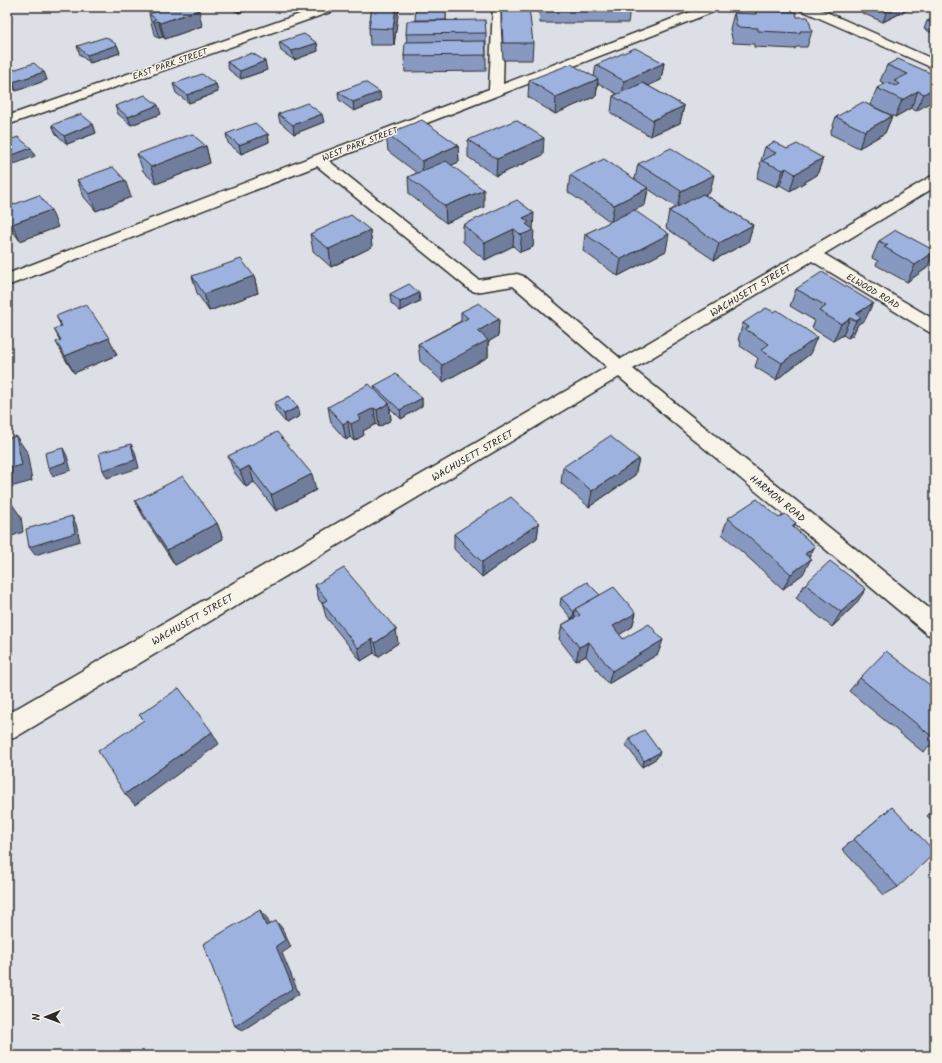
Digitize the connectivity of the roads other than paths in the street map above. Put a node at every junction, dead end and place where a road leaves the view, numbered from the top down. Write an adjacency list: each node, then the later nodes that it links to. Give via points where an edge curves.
1 (332, 7): 9 (street, EAST PARK STREET)
2 (499, 7): 8 (street)
3 (677, 7): 6 (street)
4 (714, 7): 6 (street, WEST PARK STREET)
5 (805, 7): 7 (street)
6 (694, 15): 8 (street, WEST PARK STREET)
7 (935, 65)
8 (496, 91): 10 (street, WEST PARK STREET)
9 (7, 121)
10 (319, 160): 13 (street, WEST PARK STREET); 15 (street, HARMON ROAD, via 476,286 517,280)
11 (935, 180): 12 (street, WACHUSETT STREET)
12 (810, 254): 14 (street, ELWOOD ROAD); 15 (street, WACHUSETT STREET)
13 (7, 280)
14 (935, 328)
15 (620, 368): 16 (street, HARMON ROAD); 17 (street, WACHUSETT STREET)
16 (935, 627)
17 (7, 728)

